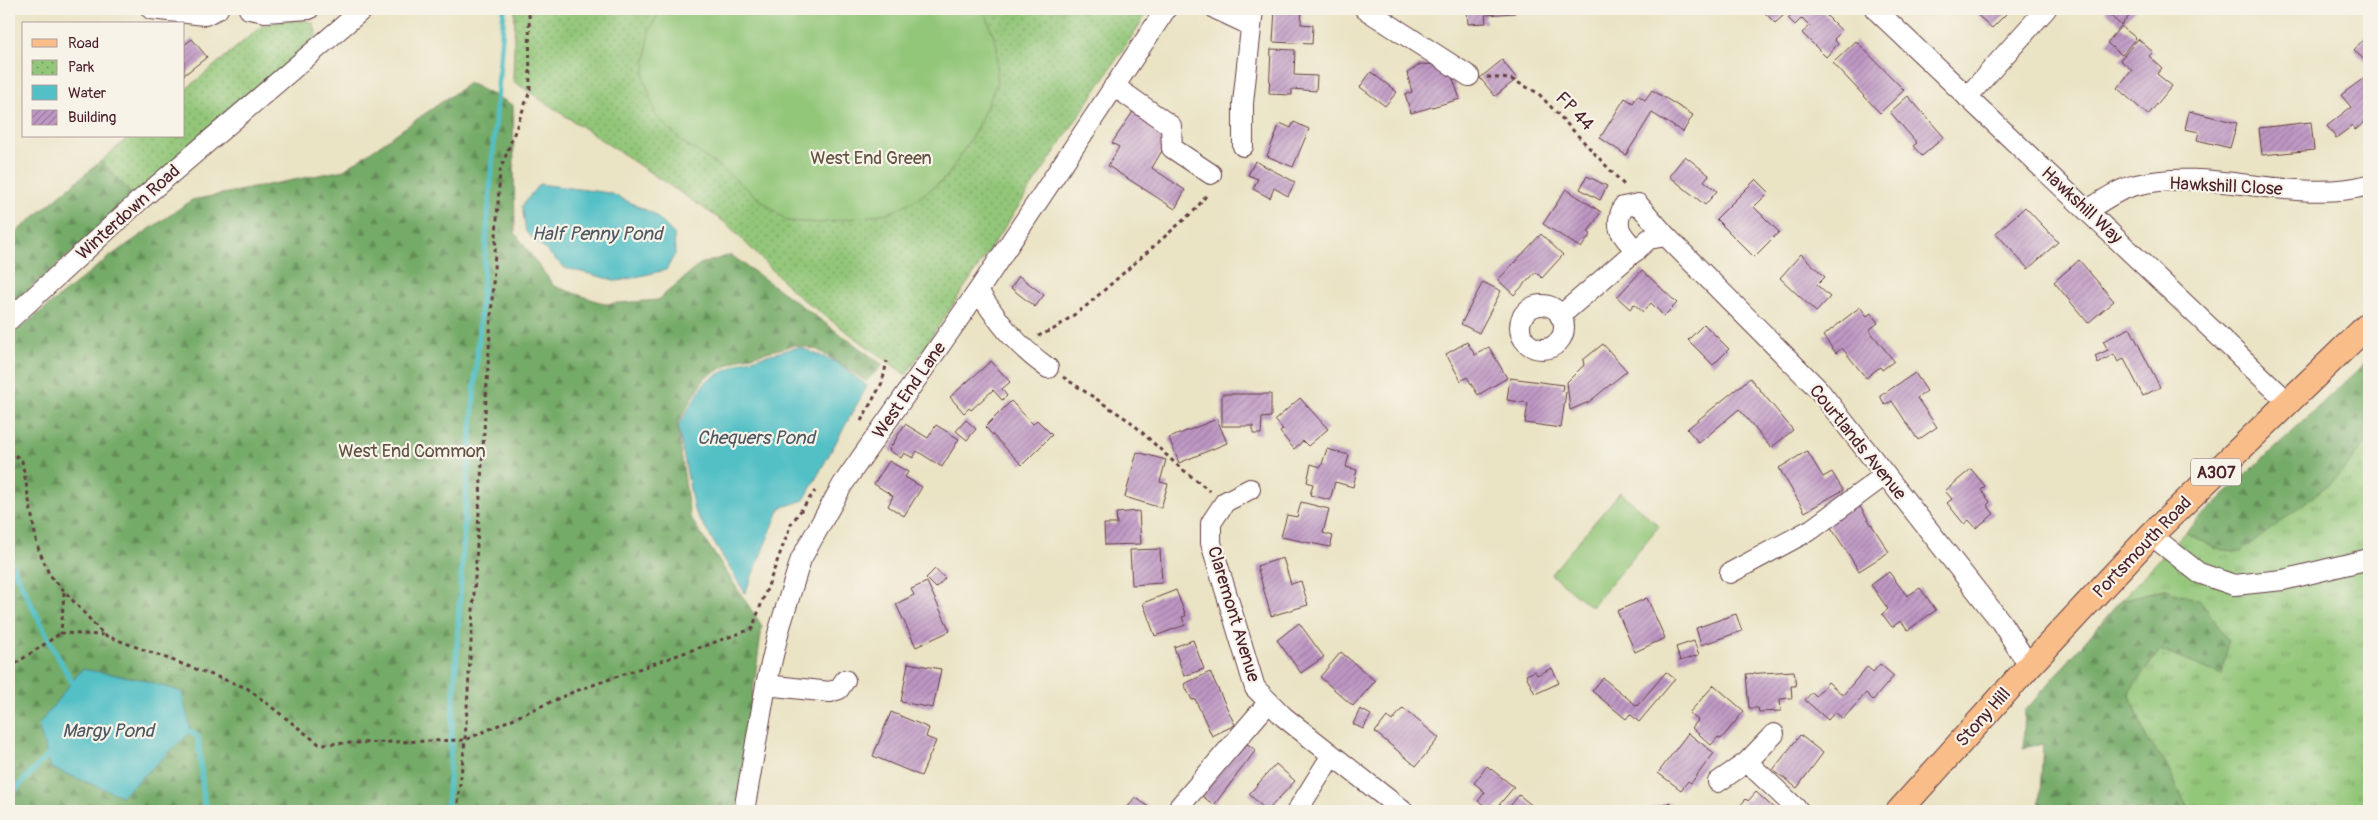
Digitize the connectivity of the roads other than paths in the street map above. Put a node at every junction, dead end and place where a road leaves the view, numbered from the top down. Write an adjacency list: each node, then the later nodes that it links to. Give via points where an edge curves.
1 (151, 9): 2 (street, via 205,15)
2 (218, 9)
3 (250, 9): 4 (street, via 265,12)
4 (309, 9)
5 (363, 9): 23 (street, Winterdown Road, via 140,201)
6 (1166, 9): 13 (street, West End Lane)
7 (1216, 9): 11 (street)
8 (1365, 9): 12 (street)
9 (1875, 9): 14 (street, Hawkshill Way)
10 (2046, 9): 14 (street)
11 (1252, 17): 15 (street, via 1243,103)
12 (1469, 76)
13 (1114, 86): 16 (street, via 1171,126 1172,148); 21 (street, West End Lane)
14 (1967, 97): 18 (street, Hawkshill Way)
15 (1243, 146)
16 (1213, 180)
17 (2369, 185): 18 (street, Hawkshill Close, via 2350,190 2295,189 2182,180 2135,185)
18 (2088, 210): 26 (street, Hawkshill Way)
19 (1666, 236): 20 (street, via 1649,239); 20 (street, Courtlands Avenue, via 1638,204 1622,206 1617,219 1619,229); 27 (street, Courtlands Avenue, via 1818,389)
20 (1636, 251): 22 (street)
21 (978, 291): 25 (street, via 1006,332); 35 (street, West End Lane, via 843,484 801,559)
22 (1560, 316)
23 (9, 320)
24 (2369, 324): 26 (main road, Portsmouth Road / A307)
25 (1048, 368)
26 (2288, 402): 29 (main road, Portsmouth Road / A307)
27 (1885, 475): 31 (street, via 1812,529); 33 (street, Courtlands Avenue, via 2001,622)
28 (1250, 489): 36 (street, Claremont Avenue, via 1225,502 1211,523 1211,543 1255,688)
29 (2150, 535): 30 (street, via 2199,573 2234,585 2284,580); 32 (main road, Portsmouth Road / A307)
30 (2369, 559)
31 (1730, 572)
32 (2067, 624): 33 (main road, Stony Hill / A307)
33 (2029, 666): 46 (main road, Stony Hill / A307)
34 (845, 680): 35 (street, via 839,689 830,692)
35 (766, 685): 42 (street, West End Lane)
36 (1269, 702): 38 (street, Claremont Avenue); 41 (street)
37 (1774, 734): 39 (street)
38 (1332, 755): 43 (street); 44 (street, Claremont Avenue)
39 (1747, 762): 40 (street); 45 (street)
40 (1718, 782)
41 (1179, 808)
42 (744, 811)
43 (1297, 811)
44 (1403, 811)
45 (1799, 811)
46 (1899, 811)

